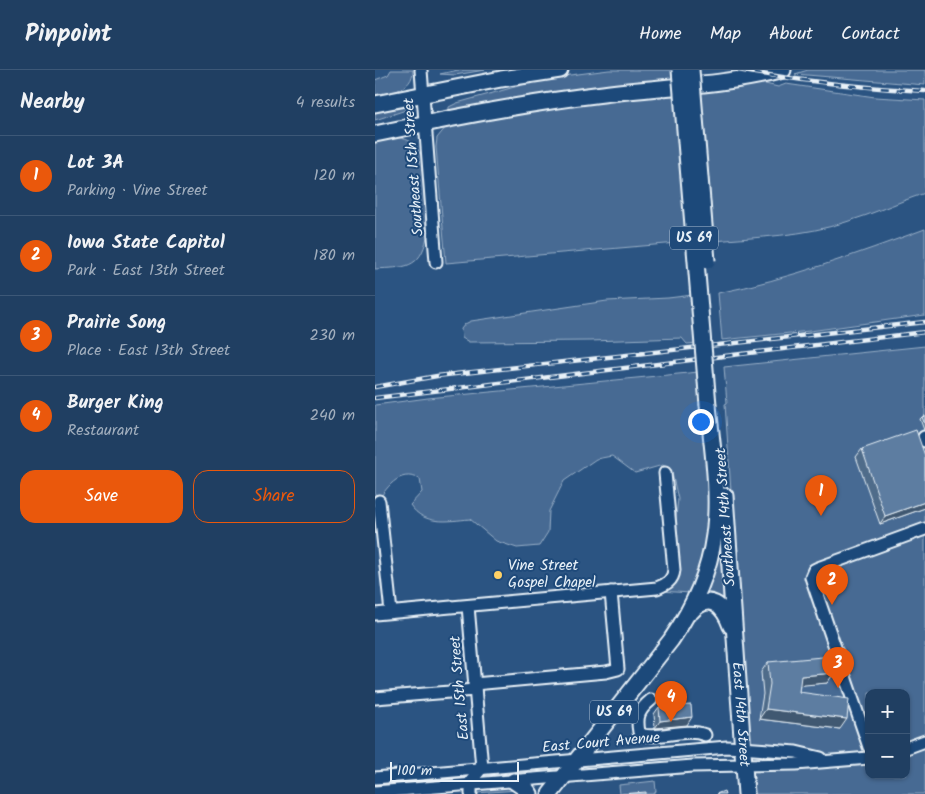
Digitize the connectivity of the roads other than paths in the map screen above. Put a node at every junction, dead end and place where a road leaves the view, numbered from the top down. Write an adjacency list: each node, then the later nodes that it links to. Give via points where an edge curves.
1 (421, 70): 6 (street, Southeast 15th Street)
2 (560, 70): 6 (main road)
3 (680, 70): 11 (main road, Southeast 14th Street / US 69, bridge)
4 (691, 70): 11 (main road, Southeast 14th Street / US 69, bridge)
5 (783, 70): 8 (main road, via 725,82 541,102)
6 (423, 94): 7 (main road); 8 (street, Southeast 15th Street)
7 (375, 104)
8 (425, 123): 9 (main road); 10 (street, Southeast 15th Street)
9 (375, 134)
10 (436, 262)
11 (713, 405): 19 (main road, Southeast 14th Street / US 69, via 715,534 705,576); 20 (main road, Southeast 14th Street / US 69)
12 (665, 473): 15 (street, via 674,570 670,581 657,588)
13 (379, 501): 17 (street)
14 (925, 529): 25 (street, via 814,570 811,577)
15 (611, 592): 16 (street); 21 (street, via 618,669)
16 (467, 606): 17 (street); 21 (street, East 15th Street)
17 (391, 612): 18 (street)
18 (375, 614)
19 (687, 617): 20 (main road, via 698,604 713,602 728,616); 30 (main road, US 69)
20 (735, 634): 27 (main road, East 14th Street / US 69)
21 (475, 687): 22 (street); 33 (street, East 15th Street)
22 (375, 698)
23 (651, 700): 24 (street, via 638,714 639,732 643,735 696,732)
24 (705, 735)
25 (865, 735)
26 (925, 741): 28 (street)
27 (743, 747): 30 (street, East Court Avenue); 31 (street, East Court Avenue, via 796,752); 32 (main road, East 14th Street / US 69)
28 (910, 747)
29 (865, 758): 31 (street, East Court Avenue)
30 (577, 760): 33 (street, East Court Avenue); 34 (main road, US 69)
31 (829, 761): 32 (street, East Court Avenue)
32 (743, 764): 34 (street, East Court Avenue); 41 (main road, East 14th Street / US 69)
33 (482, 768): 35 (street, East Court Avenue); 37 (street)
34 (563, 777): 36 (street, East Court Avenue); 40 (main road, US 69)
35 (375, 778)
36 (514, 781): 37 (street, East Court Avenue); 39 (main road)
37 (471, 789): 38 (street, East Court Avenue)
38 (375, 792)
39 (530, 794)
40 (550, 794)
41 (746, 794)

